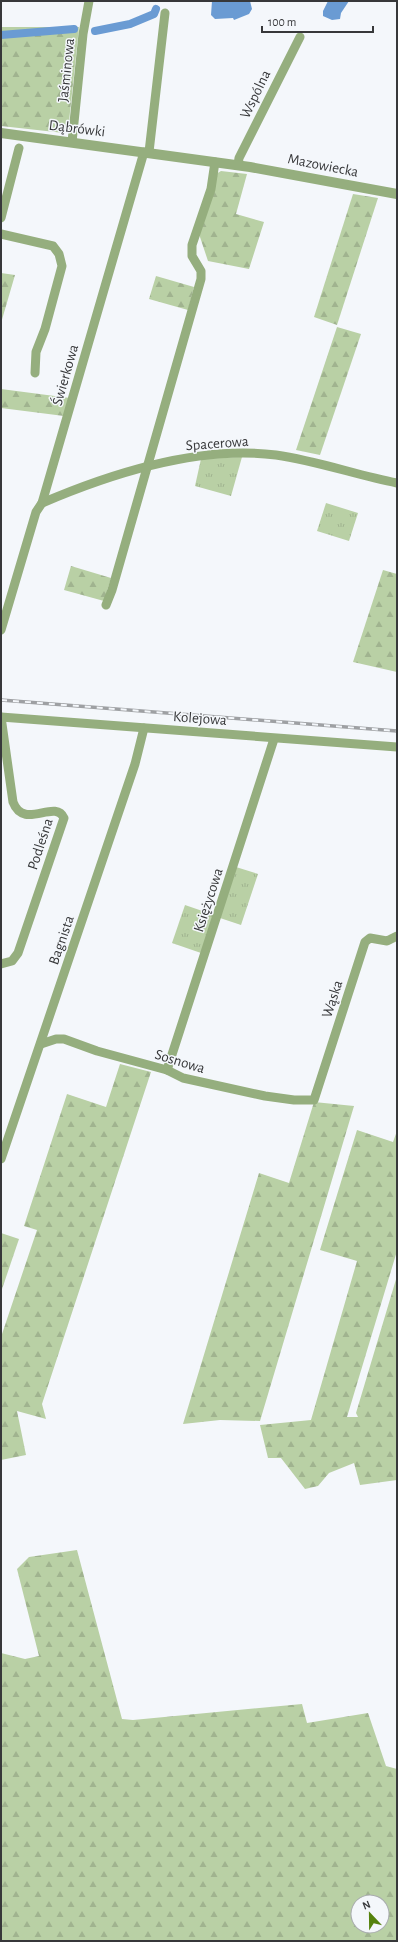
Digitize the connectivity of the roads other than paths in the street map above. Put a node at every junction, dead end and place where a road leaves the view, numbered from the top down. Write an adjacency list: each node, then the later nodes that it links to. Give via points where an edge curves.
1 (89, 1): 5 (street, Jaśminowa, via 83,34)
2 (165, 13): 7 (street)
3 (300, 37): 9 (street, Wspólna, via 242,152)
4 (1, 133): 5 (street, Dąbrówki)
5 (72, 142): 7 (street, Dąbrówki)
6 (19, 148): 11 (street)
7 (147, 152): 8 (street, Dąbrówki); 16 (street, Świerkowa)
8 (215, 162): 9 (street, Dąbrówki); 14 (street, via 211,189 192,246 192,256 201,279)
9 (241, 165): 10 (street, Mazowiecka)
10 (397, 194)
11 (1, 218)
12 (1, 234): 13 (street, via 52,246 62,261 60,277 36,352)
13 (35, 373)
14 (147, 467): 15 (street, Spacerowa, via 226,453 275,455 329,465); 16 (street, Spacerowa); 17 (street)
15 (397, 483)
16 (42, 503): 18 (street, Świerkowa, via 36,512)
17 (106, 605)
18 (1, 630)
19 (1, 718): 20 (street, Kolejowa); 24 (street, Podleśna, via 14,802 20,814 56,811 63,814 64,818 18,953 12,960)
20 (144, 728): 21 (street, Kolejowa); 25 (street, Bagnista, via 136,764)
21 (274, 739): 22 (street, Kolejowa); 26 (street, Księżycowa)
22 (397, 747)
23 (397, 936): 27 (street, Wąska, via 387,941 370,938 365,942)
24 (1, 964)
25 (41, 1044): 26 (street, Sosnowa, via 64,1039); 28 (street, Bagnista)
26 (167, 1070): 27 (street, Sosnowa, via 183,1078 265,1096)
27 (314, 1100)
28 (1, 1159)

